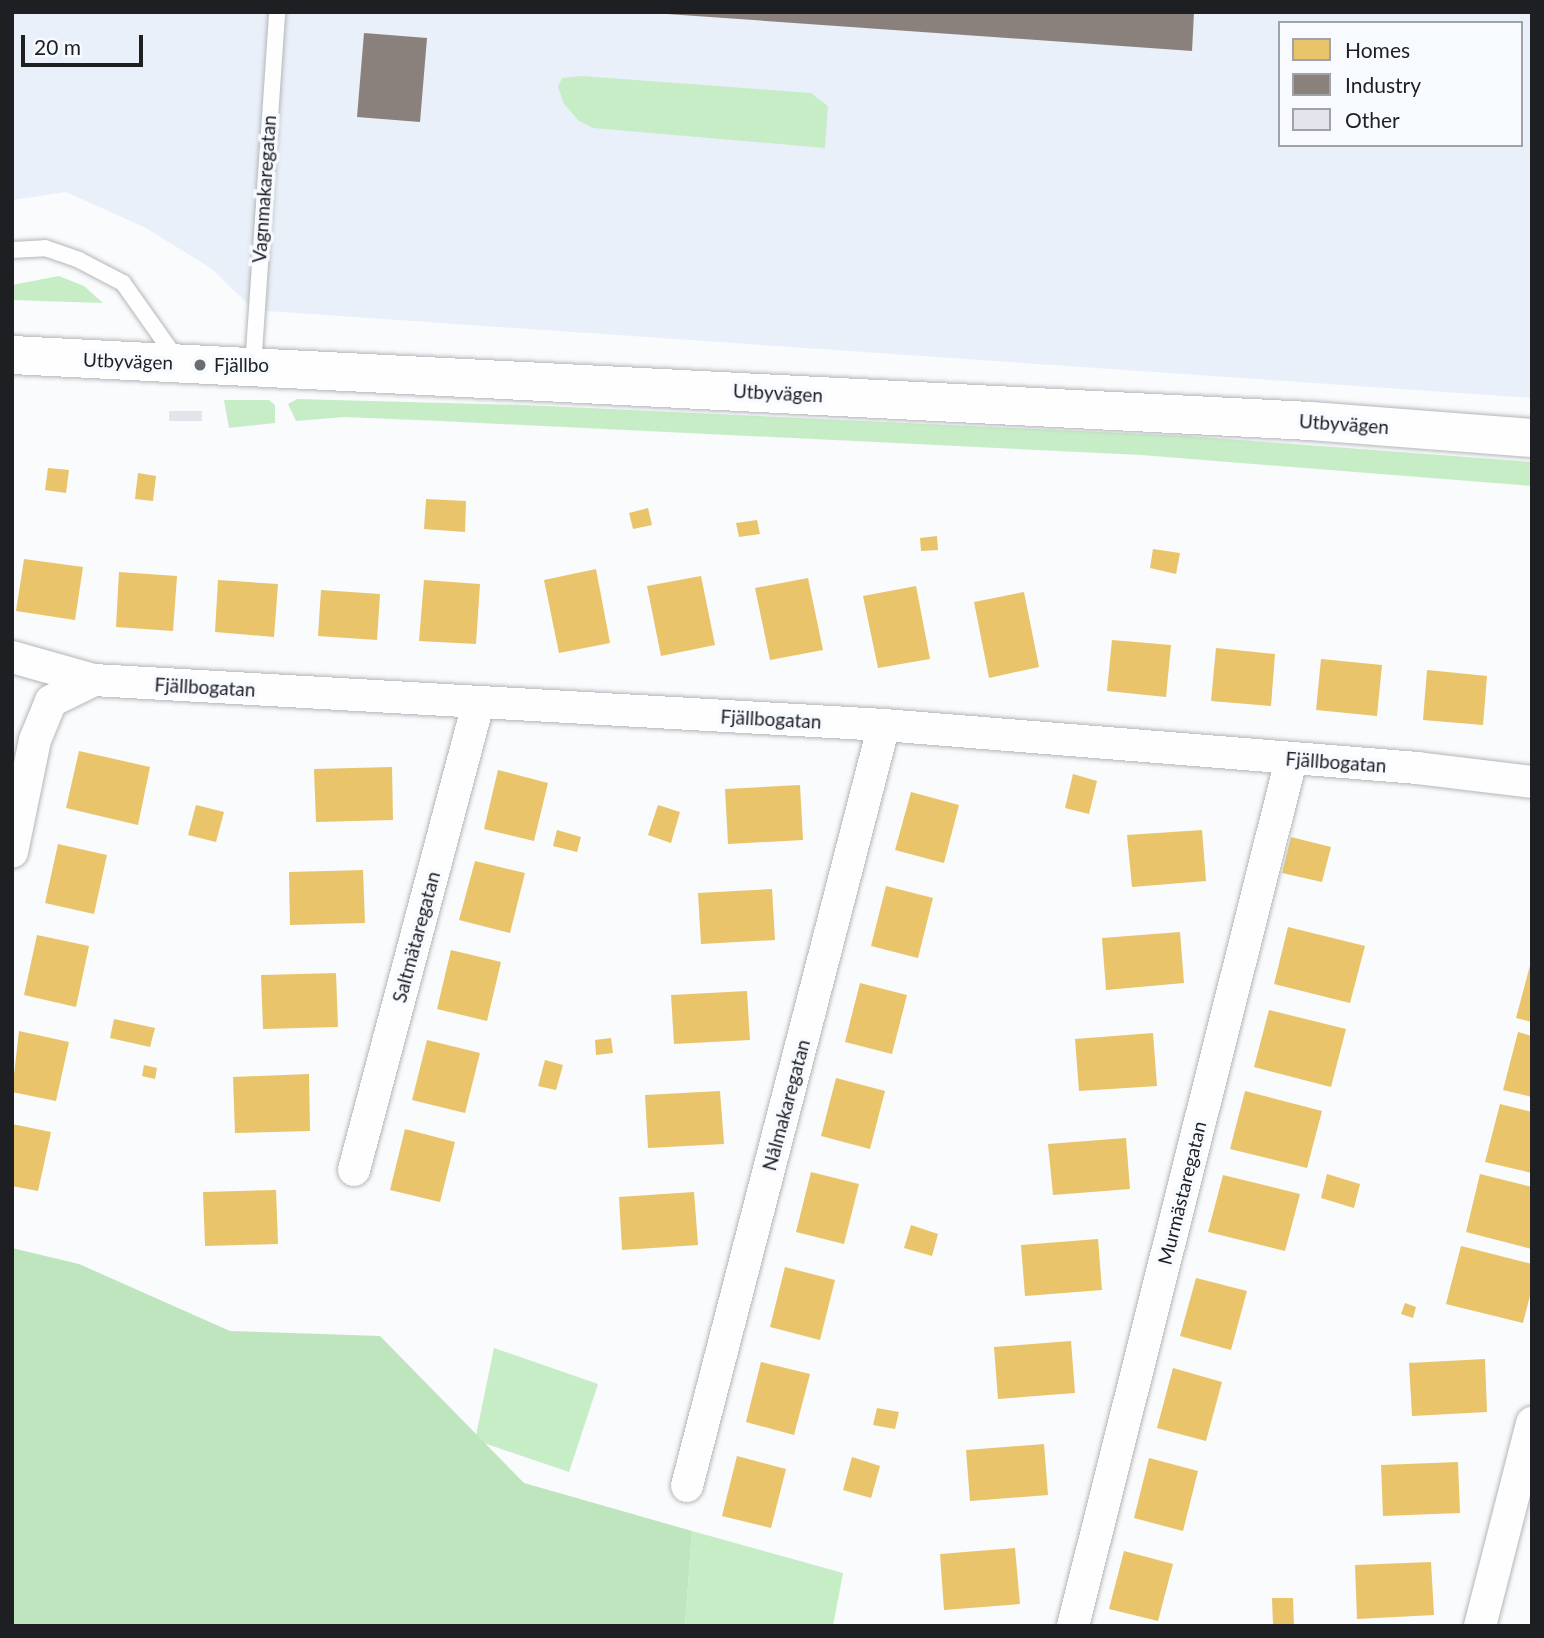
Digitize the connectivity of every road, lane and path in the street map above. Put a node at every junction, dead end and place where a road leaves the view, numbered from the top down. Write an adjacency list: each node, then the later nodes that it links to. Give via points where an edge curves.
1 (276, 12): 5 (lane, Vagnmakaregatan)
2 (12, 250): 4 (lane, via 45,248 123,283)
3 (16, 358): 4 (street, Utbyvägen)
4 (180, 363): 5 (street, Utbyvägen)
5 (253, 367): 6 (street, Utbyvägen, via 1310,421)
6 (1532, 438)
7 (12, 657): 8 (street, Fjällbogatan)
8 (94, 680): 9 (street, Fjällbogatan); 13 (street, via 51,701 35,740)
9 (478, 703): 10 (street, Fjällbogatan); 14 (street, Saltmätaregatan)
10 (884, 724): 11 (street, Fjällbogatan); 16 (street, Nålmakaregatan)
11 (1291, 760): 12 (street, Fjällbogatan); 17 (street, Murmästaregatan)
12 (1532, 782)
13 (12, 852)
14 (354, 1170)
15 (1532, 1423): 18 (street)
16 (687, 1486)
17 (1073, 1626)
18 (1480, 1626)

